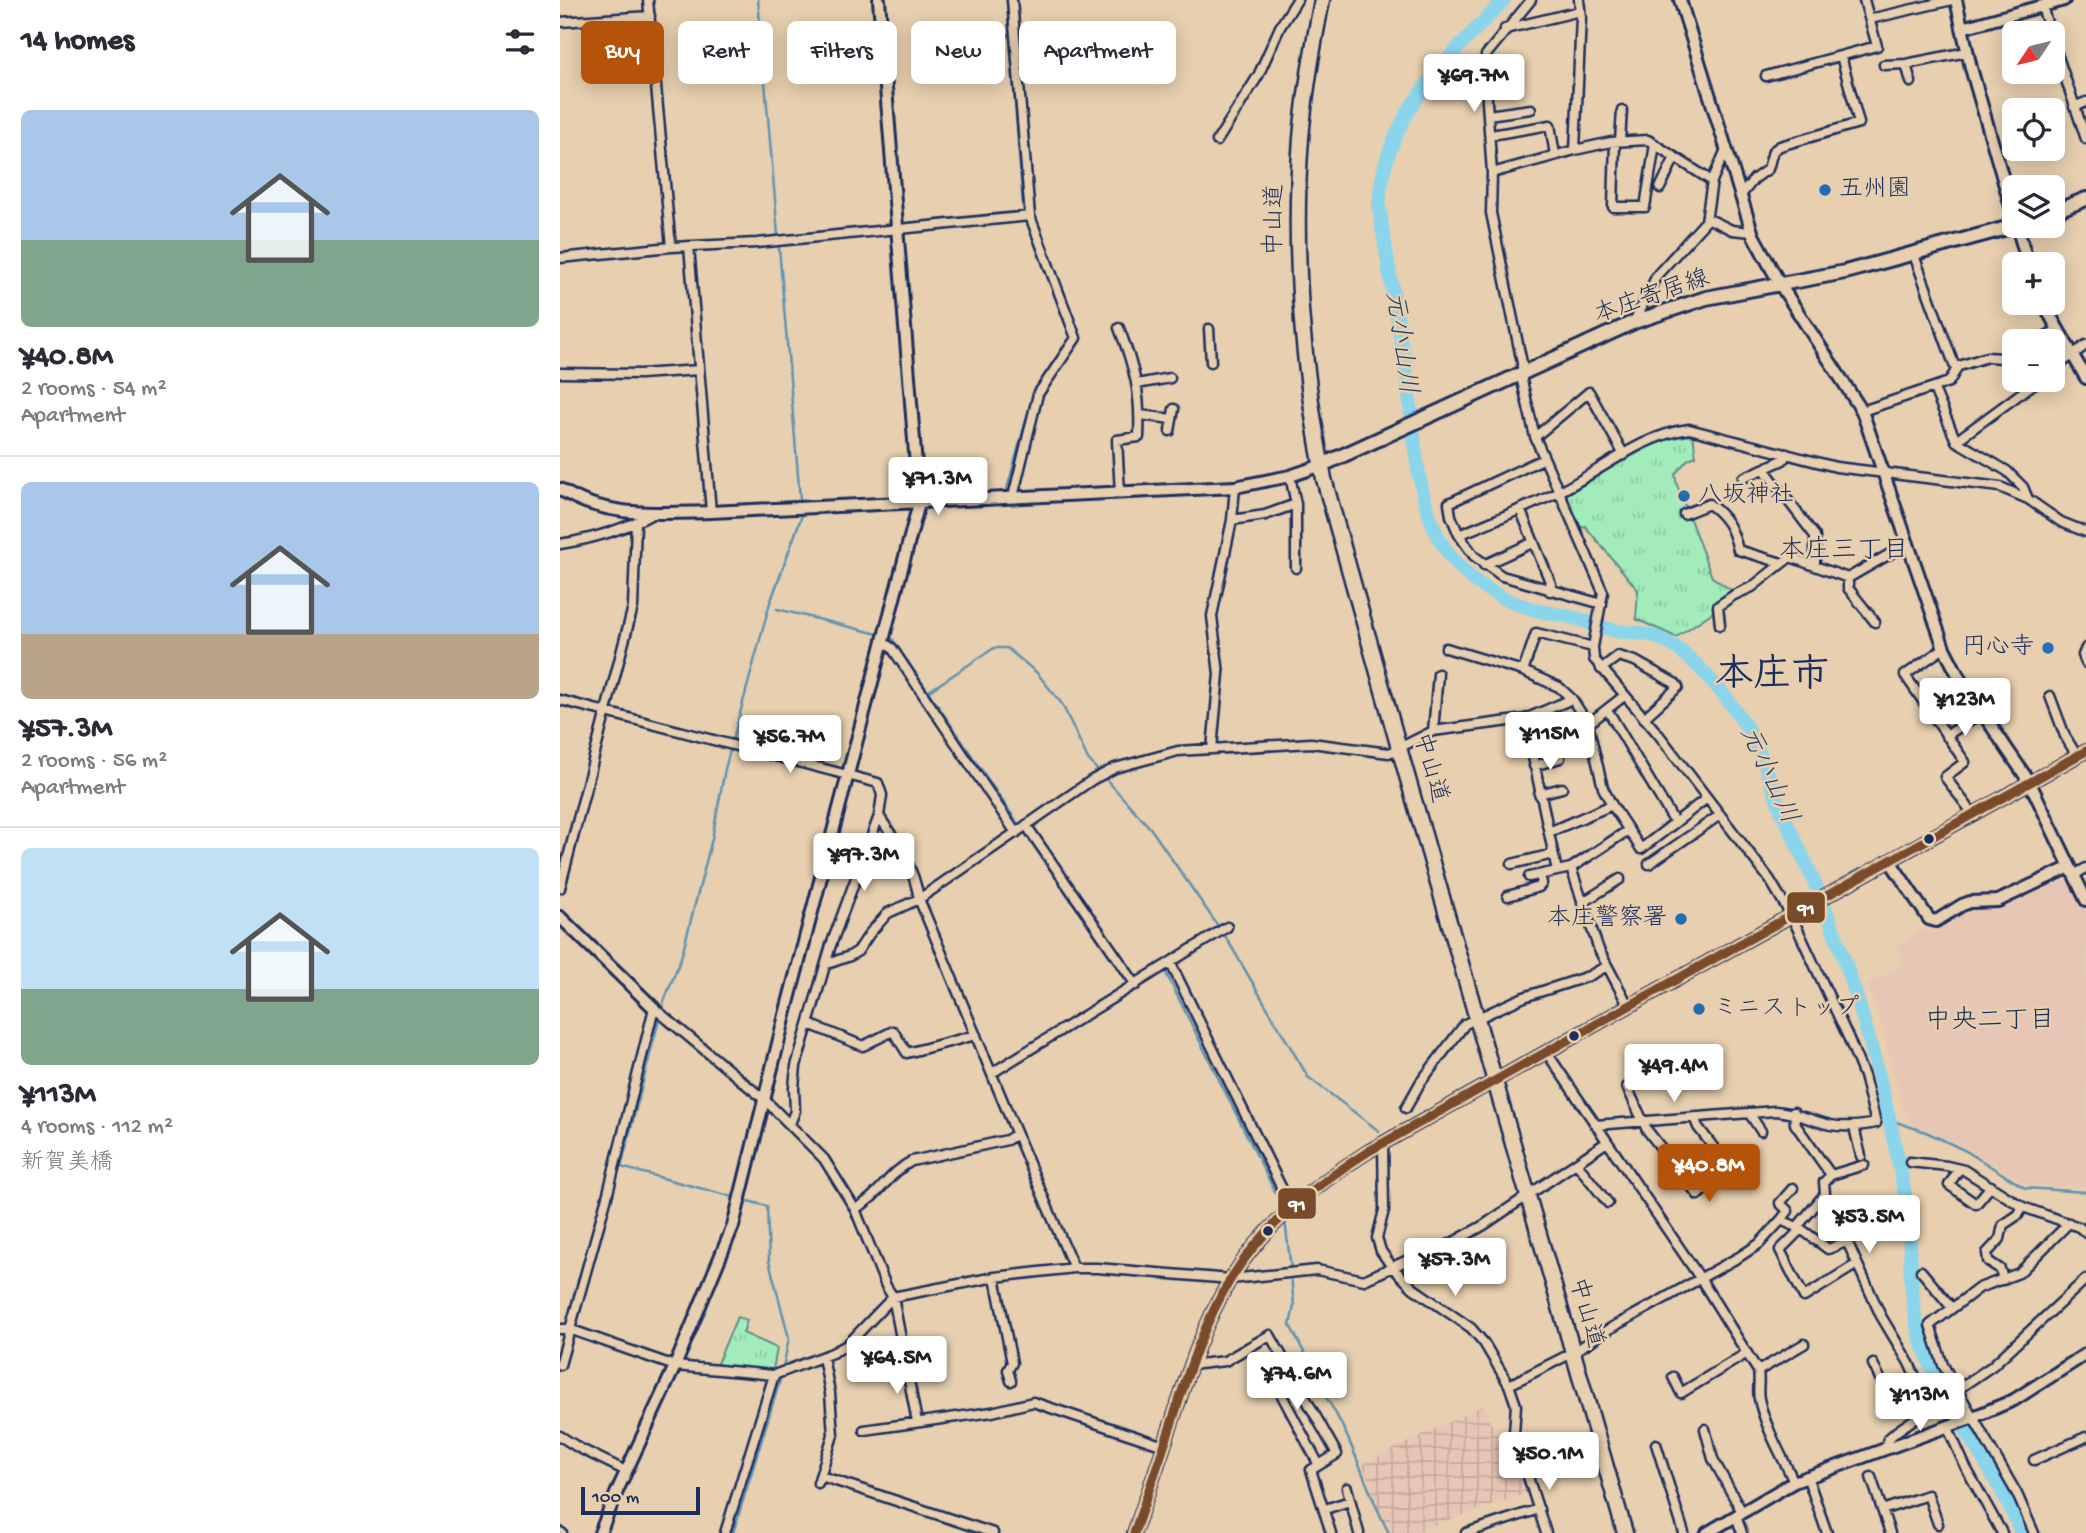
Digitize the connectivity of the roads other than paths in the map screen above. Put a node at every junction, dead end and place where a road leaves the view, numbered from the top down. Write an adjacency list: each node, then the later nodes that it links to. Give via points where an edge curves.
1 (648, 0): 14 (street)
2 (879, 0): 51 (street)
3 (1012, 0): 49 (street)
4 (1322, 0): 87 (highway, 中山道, via 1301,136 1297,215 1300,308)
5 (1531, 0): 19 (street)
6 (1579, 0): 13 (street)
7 (1680, 0): 38 (street)
8 (1864, 0): 15 (street)
9 (1954, 0): 15 (street); 18 (street)
10 (2064, 0): 12 (street)
11 (1293, 1): 35 (street, via 1258,76)
12 (2042, 6): 16 (street); 18 (street)
13 (1580, 11): 19 (street); 39 (street)
14 (650, 16): 17 (street); 55 (street)
15 (1870, 19): 21 (street, via 1877,46)
16 (2046, 21)
17 (560, 22)
18 (1962, 28): 20 (street)
19 (1505, 29): 31 (street, via 1486,55)
20 (1967, 52): 22 (street); 43 (street)
21 (1841, 57): 24 (street); 46 (street, via 1859,123 1780,146 1773,151 1768,169)
22 (1906, 64): 23 (street); 26 (street)
23 (1884, 65)
24 (1766, 76)
25 (2065, 79): 28 (street)
26 (1911, 82)
27 (2086, 102): 28 (street)
28 (2074, 107): 32 (street)
29 (1531, 108): 31 (street)
30 (1622, 110): 36 (street)
31 (1488, 115): 33 (street)
32 (2082, 120): 34 (street)
33 (1490, 135): 40 (street, via 1550,125); 42 (street)
34 (2086, 139)
35 (1217, 141)
36 (1618, 141): 37 (street); 37 (street, via 1614,207 1645,207); 39 (street)
37 (1656, 144): 41 (street)
38 (1727, 147): 44 (street); 46 (street)
39 (1576, 150): 40 (street)
40 (1555, 155): 42 (street)
41 (1675, 157): 44 (street); 45 (street)
42 (1492, 173): 71 (street, via 1491,213)
43 (2002, 175)
44 (1712, 181): 50 (street)
45 (1660, 188)
46 (1742, 194): 53 (street)
47 (2086, 199): 48 (main road)
48 (2065, 207)
49 (1030, 216): 51 (street); 96 (street, via 1076,338 1038,394)
50 (1706, 218): 53 (street, via 1732,230); 59 (street, via 1657,275)
51 (898, 229): 54 (street); 98 (street)
52 (2002, 230): 56 (main road, 本庄寄居線)
53 (1752, 232): 58 (street)
54 (689, 246): 55 (street); 69 (street)
55 (671, 247): 57 (street)
56 (1914, 255): 58 (main road, 本庄寄居線); 68 (street)
57 (560, 258)
58 (1781, 286): 59 (main road, 本庄寄居線, via 1706,298); 78 (street)
59 (1634, 322): 71 (main road, 本庄寄居線)
60 (1119, 328): 74 (street)
61 (1209, 329): 67 (street)
62 (2065, 343): 64 (street)
63 (2086, 345): 64 (street)
64 (2072, 355): 66 (street); 72 (street)
65 (2002, 358): 68 (street, via 1987,357)
66 (2065, 360)
67 (1211, 362)
68 (1956, 368): 75 (street, via 1949,382)
69 (699, 370): 70 (street); 101 (street)
70 (560, 373)
71 (1521, 373): 82 (street); 87 (main road, 本庄寄居線)
72 (2086, 377)
73 (1170, 378): 74 (street)
74 (1137, 384): 79 (street)
75 (1934, 388): 78 (street); 83 (street)
76 (2023, 392): 83 (street)
77 (1174, 409): 80 (street)
78 (1862, 411): 89 (street)
79 (1140, 415): 80 (street); 95 (street, via 1139,438 1117,440)
80 (1172, 419): 81 (street)
81 (1170, 431)
82 (1535, 437): 85 (street, via 1588,392); 86 (street)
83 (1956, 441): 97 (street, via 2007,471)
84 (1787, 454): 85 (street, via 1689,429 1657,436); 88 (street); 89 (street)
85 (1624, 456): 94 (street)
86 (1543, 459): 94 (street); 107 (street, via 1449,503)
87 (1322, 466): 90 (street); 141 (highway, 中山道)
88 (1764, 469): 91 (street); 113 (street, via 1815,536)
89 (1886, 475): 97 (street, via 2000,487); 109 (street)
90 (1290, 476): 92 (street); 99 (street)
91 (1743, 478)
92 (1235, 487): 95 (street); 104 (street)
93 (560, 489): 102 (street, via 611,510)
94 (1558, 492): 100 (street); 117 (street, via 1603,592)
95 (1120, 493): 96 (street)
96 (1013, 497): 98 (street)
97 (2028, 499): 106 (street, via 2061,522)
98 (919, 503): 101 (street); 120 (street)
99 (1296, 505): 104 (street, via 1265,516); 114 (street)
100 (1520, 509): 107 (street); 108 (street)
101 (711, 512): 102 (street)
102 (654, 513): 105 (street)
103 (1684, 513): 111 (street, via 1709,504 1726,518 1738,550)
104 (1232, 520): 142 (street, via 1212,617 1219,674)
105 (636, 523): 110 (street); 134 (street, via 633,607)
106 (2086, 532)
107 (1459, 535): 112 (street)
108 (1534, 542): 112 (street); 116 (street)
109 (1909, 543): 115 (street); 123 (street)
110 (560, 544)
111 (1782, 563): 113 (street, via 1790,558); 119 (street, via 1718,606)
112 (1484, 565): 116 (street, via 1502,576)
113 (1815, 566): 115 (street)
114 (1296, 568)
115 (1848, 578): 118 (street, via 1848,588)
116 (1550, 591): 117 (street)
117 (1601, 608): 121 (street)
118 (1875, 622)
119 (1720, 625)
120 (883, 642): 147 (street); 160 (street)
121 (1594, 643): 126 (street, via 1594,659); 127 (street, via 1536,633)
122 (1446, 648): 127 (street)
123 (1944, 648): 135 (street); 140 (street, via 1905,675)
124 (2086, 648): 125 (street)
125 (2086, 663)
126 (1601, 668): 129 (street); 136 (street, via 1618,656 1676,684 1678,687)
127 (1523, 671): 131 (street, via 1559,687)
128 (1438, 674): 139 (street)
129 (1624, 696): 133 (street); 136 (street)
130 (2050, 696): 144 (street, via 2065,736)
131 (1572, 699): 137 (street); 138 (street)
132 (560, 700): 134 (street)
133 (1608, 709): 138 (street); 156 (street)
134 (605, 712): 147 (street); 172 (street)
135 (1981, 713): 140 (street); 148 (street)
136 (1644, 718): 151 (street)
137 (1525, 719): 139 (street); 143 (street)
138 (1588, 724): 143 (street); 152 (street, via 1603,789)
139 (1433, 731): 141 (street)
140 (1946, 736): 154 (street, via 1965,762 1945,776)
141 (1399, 748): 142 (street, via 1389,753 1311,743); 186 (highway, 中山道)
142 (1212, 750): 157 (street, via 1178,751 1115,768)
143 (1531, 750): 146 (street)
144 (2081, 754): 148 (street)
145 (1560, 758): 146 (street)
146 (1534, 766): 150 (street)
147 (848, 776): 155 (street, via 877,783 882,795); 193 (street)
148 (2030, 783): 154 (street); 168 (street)
149 (1562, 788): 150 (street)
150 (1539, 794): 159 (street)
151 (1707, 798): 153 (street); 156 (street)
152 (1612, 805): 158 (street); 159 (street)
153 (1720, 815): 164 (street); 178 (street, via 1761,866)
154 (1974, 815): 162 (street)
155 (879, 816): 174 (street, via 907,859); 180 (street)
156 (1675, 823): 158 (street, via 1641,849)
157 (1026, 825): 160 (street); 183 (street)
158 (1627, 831): 165 (street)
159 (1549, 832): 161 (street)
160 (1016, 833): 174 (street)
161 (1553, 854): 163 (street); 167 (street)
162 (1890, 861): 168 (street, via 1929,919 1936,921 1970,902 1998,901); 178 (street)
163 (1512, 864)
164 (1649, 864)
165 (1571, 868): 167 (street); 176 (street)
166 (2086, 868): 168 (street)
167 (1557, 871): 169 (street)
168 (2072, 871): 175 (street)
169 (1540, 876): 170 (street); 173 (street, via 1539,887)
170 (1529, 877)
171 (1620, 879): 176 (street)
172 (560, 888)
173 (1508, 896)
174 (919, 899): 180 (street, via 888,913 858,951); 188 (street)
175 (2086, 900)
176 (1582, 903): 182 (street)
177 (560, 917): 185 (street)
178 (1792, 917): 184 (street); 201 (street, via 1864,1076 1876,1124)
179 (1227, 927): 181 (street)
180 (827, 964): 187 (street)
181 (1171, 964): 183 (street); 217 (street)
182 (1607, 966): 184 (street); 186 (street)
183 (1136, 985): 190 (street)
184 (1629, 1007): 189 (street)
185 (654, 1008): 193 (street); 236 (street, via 608,1194)
186 (1478, 1019): 191 (highway, 中山道); 194 (street, via 1462,1027)
187 (809, 1024): 188 (street, via 863,1046 893,1031 907,1054); 199 (street, via 796,1066 795,1111)
188 (976, 1035): 190 (street)
189 (1547, 1053): 191 (street); 200 (street)
190 (992, 1073): 203 (street)
191 (1495, 1083): 205 (street); 215 (highway, 中山道)
192 (1627, 1087): 198 (street)
193 (766, 1101): 199 (street); 246 (street, via 733,1226)
194 (1406, 1108)
195 (1794, 1112): 196 (street); 201 (street, via 1828,1125); 211 (street, via 1795,1124)
196 (1749, 1113): 197 (street); 202 (street)
197 (1694, 1117): 198 (street); 198 (street, via 1730,1169 1698,1195)
198 (1643, 1121): 200 (street)
199 (790, 1124): 219 (street, via 824,1159)
200 (1596, 1125): 204 (street)
201 (1854, 1127): 206 (street)
202 (1762, 1131)
203 (1015, 1135): 219 (street, via 912,1161); 227 (street)
204 (1607, 1142): 208 (street); 230 (street)
205 (1383, 1144): 217 (street, via 1332,1174); 226 (street, via 1384,1210 1377,1238)
206 (1861, 1156)
207 (1910, 1162): 210 (street)
208 (1577, 1164): 215 (street); 216 (street)
209 (1864, 1165): 211 (street)
210 (1959, 1169): 212 (street); 212 (street, via 1949,1185 1976,1204)
211 (1831, 1175): 214 (street, via 1824,1182)
212 (1991, 1186): 218 (street)
213 (1793, 1188): 220 (street, via 1780,1203 1788,1211)
214 (1825, 1194): 222 (street); 224 (street)
215 (1527, 1197): 226 (street, via 1443,1248); 238 (highway, 中山道)
216 (1608, 1203)
217 (1291, 1207): 231 (street)
218 (2023, 1207): 221 (street); 233 (street, via 2003,1225 2000,1239 1987,1253)
219 (855, 1209): 234 (street)
220 (1781, 1220): 222 (street); 230 (street, via 1759,1244)
221 (2069, 1223): 223 (street); 233 (street, via 2019,1273)
222 (1799, 1228): 224 (street, via 1828,1249); 225 (street, via 1780,1250 1804,1297)
223 (2086, 1233)
224 (1846, 1242): 225 (street)
225 (1857, 1264): 250 (street)
226 (1392, 1267): 231 (street, via 1364,1280 1317,1270); 252 (street, via 1413,1288 1471,1328)
227 (1074, 1268): 229 (street); 231 (street)
228 (1921, 1271): 235 (street)
229 (995, 1277): 234 (street); 251 (street, via 1012,1363 1008,1370)
230 (1700, 1278): 238 (street); 239 (street)
231 (1231, 1279): 244 (street)
232 (2086, 1279): 253 (street, via 1992,1366)
233 (2003, 1280): 235 (street, via 1979,1288)
234 (892, 1297): 241 (street, via 847,1345); 256 (street)
235 (1952, 1308): 253 (street, via 1930,1325 1930,1330)
236 (565, 1329): 243 (street); 246 (street)
237 (1804, 1345): 247 (street)
238 (1572, 1353): 252 (street); 262 (highway, 中山道)
239 (1747, 1353): 247 (street); 249 (street, via 1681,1393)
240 (2086, 1354): 255 (street, via 2014,1400)
241 (823, 1357): 248 (street); 282 (street, via 833,1435 819,1479)
242 (1873, 1364): 250 (street, via 1887,1393)
243 (560, 1365)
244 (1190, 1365): 245 (street, via 1225,1361 1270,1335); 264 (street)
245 (1287, 1365): 268 (street, via 1271,1375); 268 (street, via 1337,1454)
246 (675, 1366): 248 (street); 269 (street)
247 (1758, 1371): 272 (street, via 1758,1396)
248 (774, 1375): 281 (street)
249 (1673, 1377)
250 (1915, 1378): 254 (street)
251 (1011, 1381)
252 (1509, 1385): 266 (street, via 1516,1405 1514,1433)
253 (1958, 1391): 254 (street); 255 (street)
254 (1933, 1407): 265 (street, via 1897,1431)
255 (1972, 1418): 257 (street); 295 (street, via 2017,1494)
256 (917, 1422): 259 (street); 264 (street, via 1033,1402)
257 (1949, 1426): 265 (street); 294 (street)
258 (1705, 1429): 278 (street, via 1713,1459)
259 (864, 1430)
260 (560, 1436): 269 (street)
261 (2086, 1437): 267 (street)
262 (1596, 1438): 266 (street); 288 (highway, 中山道)
263 (1656, 1444): 289 (street)
264 (1164, 1446): 283 (street)
265 (1885, 1448): 270 (street)
266 (1524, 1460): 276 (street)
267 (2034, 1461)
268 (1319, 1465): 275 (street, via 1311,1470)
269 (626, 1471): 280 (street)
270 (1807, 1476): 272 (street); 292 (street)
271 (1871, 1477): 277 (street)
272 (1794, 1482): 278 (street)
273 (1347, 1488): 274 (street)
274 (1350, 1501): 275 (street); 285 (street)
275 (1325, 1509): 284 (street)
276 (1539, 1509): 286 (street); 287 (street)
277 (1882, 1510): 279 (street, via 1928,1495); 293 (street)
278 (1739, 1514): 290 (street); 291 (street)
279 (1938, 1524)
280 (600, 1533)
281 (725, 1533)
282 (993, 1533)
283 (1134, 1533)
284 (1331, 1533)
285 (1359, 1533)
286 (1466, 1533)
287 (1546, 1533)
288 (1625, 1533)
289 (1684, 1533)
290 (1707, 1533)
291 (1742, 1533)
292 (1827, 1533)
293 (1891, 1533)
294 (2001, 1533)
295 (2034, 1533)

